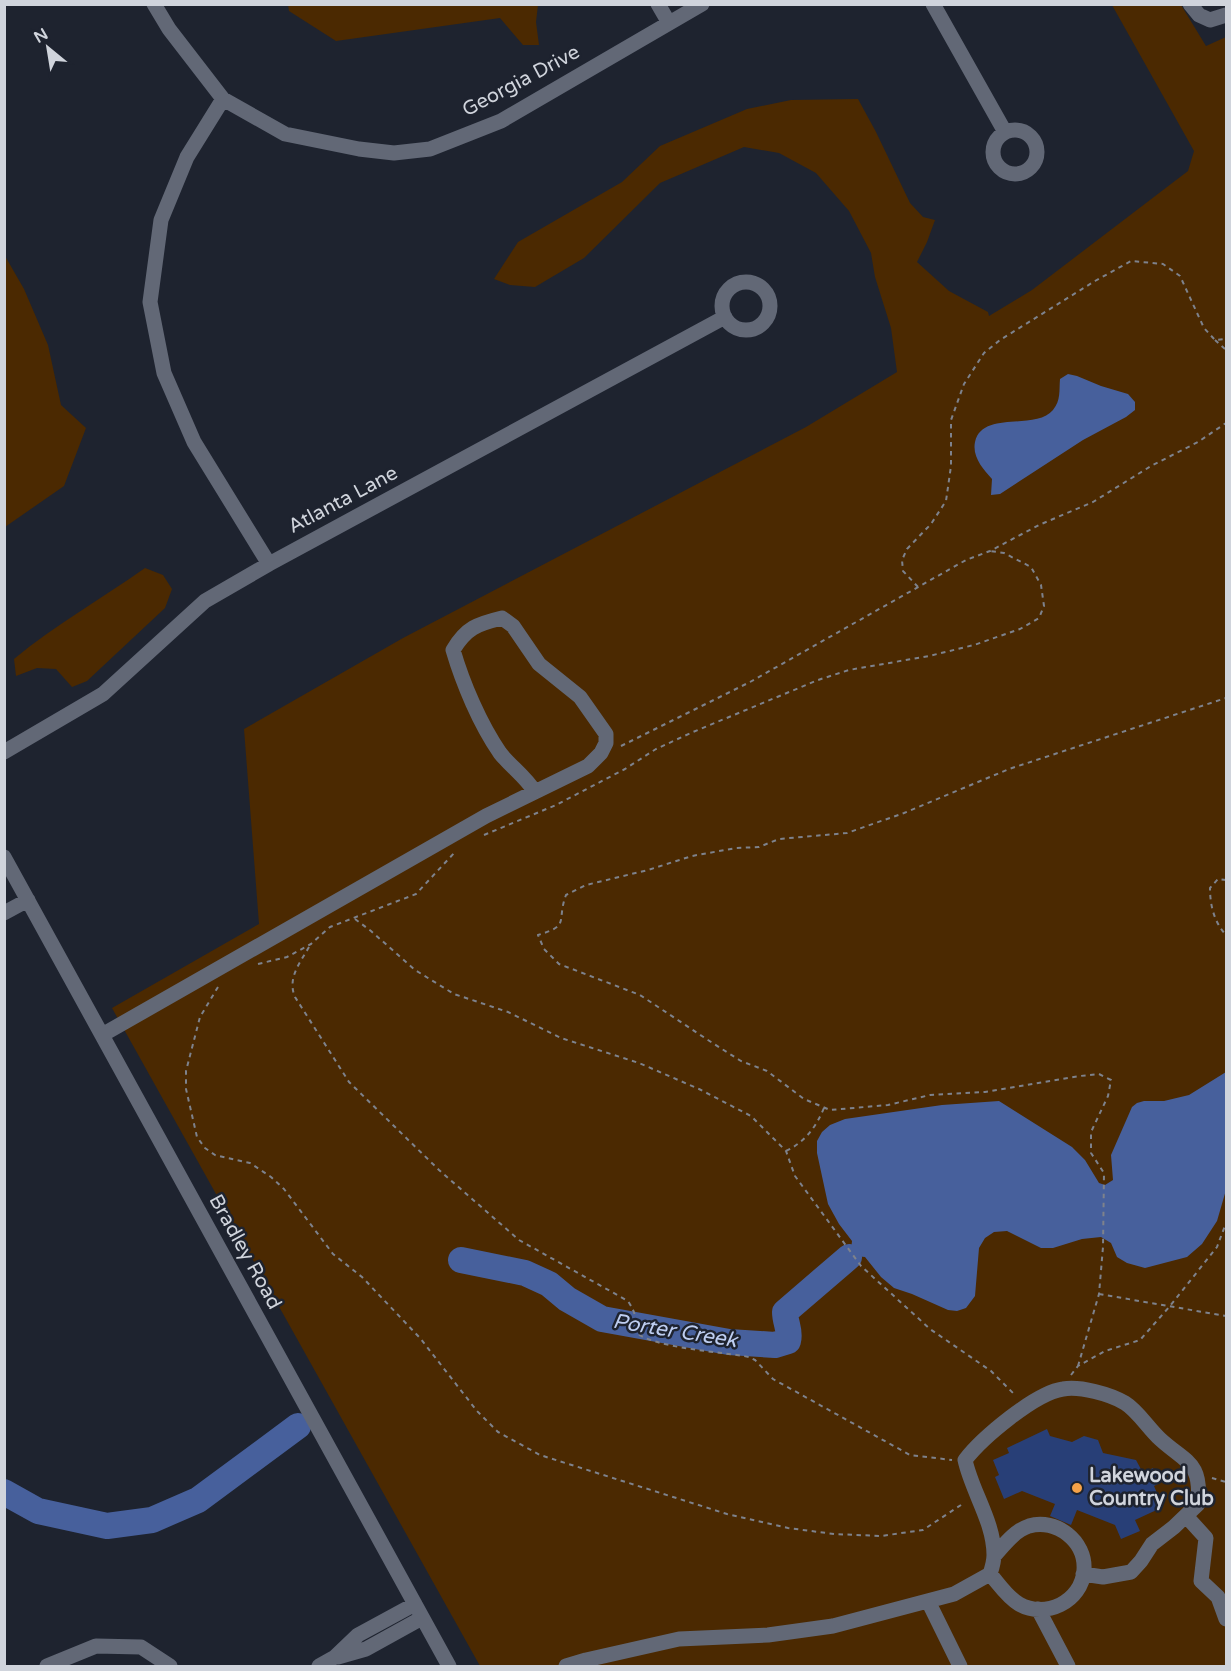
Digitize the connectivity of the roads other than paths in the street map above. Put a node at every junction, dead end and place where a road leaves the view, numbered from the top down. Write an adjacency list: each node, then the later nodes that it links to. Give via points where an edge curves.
1 (154, 4): 8 (street, Georgia Drive, via 168,30)
2 (658, 4): 7 (street)
3 (702, 4): 7 (street, Georgia Drive)
4 (933, 4): 9 (street)
5 (1190, 4): 6 (street, via 1206,18 1214,20)
6 (1227, 15)
7 (669, 23): 8 (street, Georgia Drive, via 501,121 430,149 394,153 285,134)
8 (223, 99): 11 (street, via 187,157 161,220 150,302 164,373 194,442)
9 (1005, 132)
10 (724, 317): 11 (street, Atlanta Lane)
11 (269, 564): 12 (street, Atlanta Lane, via 205,601 103,694)
12 (4, 752)
13 (535, 792): 13 (street, via 588,766 601,753 606,734 580,697 539,664 513,626 502,618 462,634 453,650 460,675 490,738); 17 (street, via 486,816)
14 (4, 857): 15 (street, Bradley Road)
15 (28, 900): 16 (street); 17 (street, Bradley Road)
16 (4, 913)
17 (102, 1035): 24 (street, Bradley Road)
18 (1186, 1516): 19 (street, via 1198,1504 1199,1486 1193,1467 1182,1455 1159,1438 1126,1403 1075,1388 1060,1389 1026,1407 976,1446 965,1461 990,1531); 21 (street, via 1152,1544 1131,1572 1103,1577); 25 (street, via 1206,1538 1201,1581 1218,1598)
19 (994, 1556): 20 (street); 21 (street, via 1017,1532 1042,1524 1056,1527 1077,1544)
20 (990, 1574): 22 (street, via 954,1594); 23 (street, via 1018,1603)
21 (1083, 1574): 23 (street, via 1072,1597 1060,1606)
22 (928, 1601): 30 (street, via 833,1626 768,1635 679,1639); 31 (street)
23 (1038, 1609): 32 (street)
24 (418, 1611): 28 (street, via 366,1649 335,1657); 29 (street, Bradley Road)
25 (1227, 1619)
26 (47, 1666): 27 (street, via 96,1646 141,1647)
27 (170, 1666)
28 (319, 1666)
29 (449, 1666)
30 (566, 1666)
31 (960, 1666)
32 (1068, 1666)

